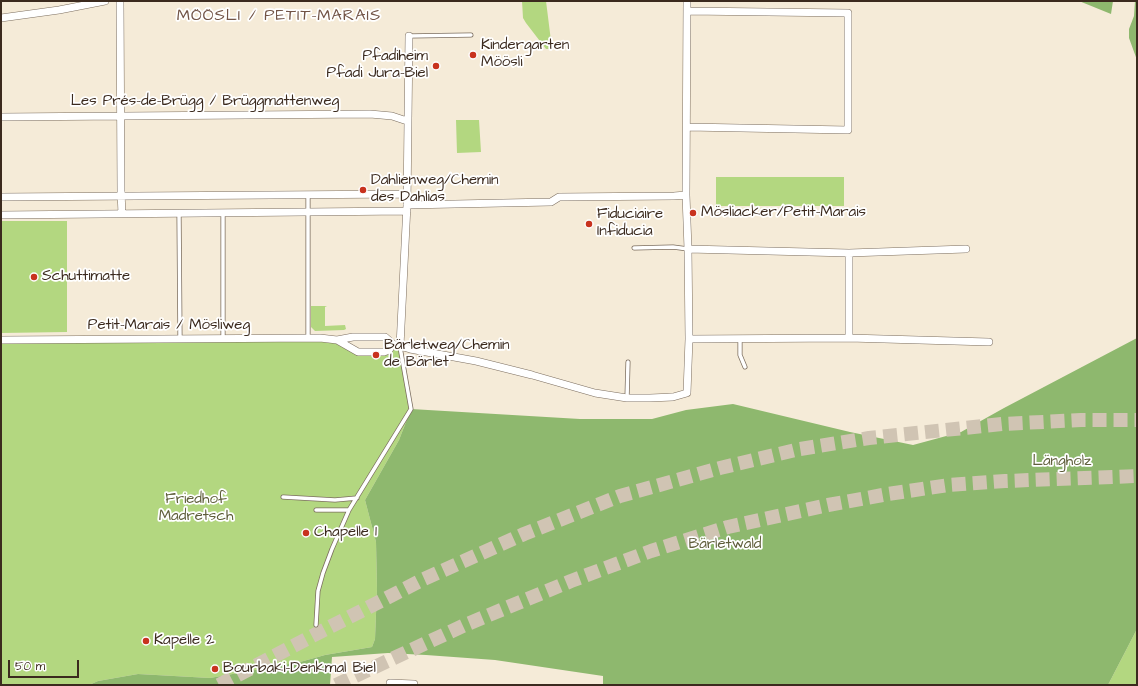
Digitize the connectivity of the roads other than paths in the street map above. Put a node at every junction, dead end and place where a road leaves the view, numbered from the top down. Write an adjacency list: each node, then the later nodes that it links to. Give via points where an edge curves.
1 (105, 1): 5 (street)
2 (120, 1): 9 (street)
3 (688, 1): 4 (street)
4 (688, 11): 11 (street); 11 (street, via 848,13 848,130)
5 (1, 18)
6 (472, 35): 7 (lane)
7 (409, 36): 10 (street)
8 (1, 117): 9 (street, Les Prés-de-Brügg / Brüggmattenweg)
9 (121, 117): 10 (street, Les Prés-de-Brügg / Brüggmattenweg, via 370,114 392,116); 13 (street)
10 (408, 121): 12 (street)
11 (687, 127): 15 (street)
12 (407, 194): 14 (street); 17 (street)
13 (121, 195): 14 (street); 16 (street); 21 (street)
14 (308, 195): 18 (lane)
15 (686, 195): 17 (street, via 558,197 551,202); 24 (street)
16 (1, 197)
17 (407, 208): 18 (street); 36 (street)
18 (308, 211): 19 (street); 27 (lane)
19 (223, 212): 20 (street); 30 (lane)
20 (178, 213): 21 (street); 29 (lane)
21 (122, 214): 22 (street)
22 (1, 215)
23 (634, 248): 24 (lane)
24 (688, 249): 26 (street); 31 (street)
25 (966, 249): 26 (street)
26 (849, 253): 28 (street)
27 (308, 338): 30 (street, Petit-Marais / Mösliweg); 34 (street, Petit-Marais / Mösliweg)
28 (849, 338): 32 (street); 35 (street)
29 (180, 339): 30 (street, Petit-Marais / Mösliweg); 33 (street, Petit-Marais / Mösliweg)
30 (223, 339)
31 (689, 339): 32 (street); 39 (street, via 687,393 672,397)
32 (740, 339): 38 (lane, via 740,355)
33 (1, 340)
34 (337, 340): 36 (street, Petit-Marais / Mösliweg, via 352,336 385,337); 36 (street, Petit-Marais / Mösliweg, via 358,352 384,352)
35 (989, 342)
36 (396, 345): 39 (street, via 476,361 595,393); 41 (lane, via 411,409)
37 (628, 362): 39 (lane)
38 (745, 367)
39 (627, 398)
40 (283, 498): 41 (lane)
41 (357, 498): 43 (lane)
42 (316, 510): 43 (lane)
43 (349, 510): 44 (lane, via 318,591)
44 (316, 625)
45 (414, 684): 46 (street)
46 (390, 685)

